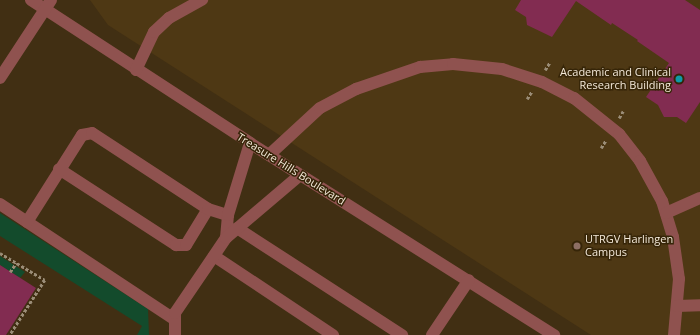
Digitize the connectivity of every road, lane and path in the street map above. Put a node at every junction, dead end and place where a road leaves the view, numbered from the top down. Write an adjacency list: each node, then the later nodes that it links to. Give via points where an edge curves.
1 (31, 0): 3 (street, Treasure Hills Boulevard)
2 (202, 0): 4 (street, via 169,18 154,32)
3 (48, 5): 4 (street, Treasure Hills Boulevard); 5 (street)
4 (136, 70): 6 (street, Treasure Hills Boulevard)
5 (0, 78)
6 (250, 143): 7 (street, Treasure Hills Boulevard); 14 (street)
7 (269, 155): 9 (street, Treasure Hills Boulevard); 13 (street, via 320,108 356,89 394,74 420,67 453,64 502,69 542,82 574,98 618,134 640,160 662,200)
8 (59, 169): 12 (street, via 82,135 92,133); 12 (street, via 176,245 186,245); 15 (street)
9 (300, 175): 16 (street); 22 (street, Treasure Hills Boulevard)
10 (700, 198): 13 (street)
11 (0, 204): 15 (street)
12 (208, 209): 14 (street)
13 (666, 213): 24 (street, via 673,237 679,279)
14 (228, 215): 17 (street)
15 (28, 222): 25 (street)
16 (237, 228): 17 (street); 29 (street)
17 (226, 238): 19 (street)
18 (0, 252): 20 (path)
19 (214, 256): 25 (street, via 175,313); 28 (street)
20 (16, 263): 21 (path); 26 (path, via 45,280)
21 (10, 272)
22 (469, 280): 30 (street); 31 (street, Treasure Hills Boulevard)
23 (700, 305): 24 (street)
24 (677, 306): 32 (street)
25 (174, 319): 27 (street)
26 (10, 335)
27 (174, 335)
28 (333, 335)
29 (402, 335)
30 (432, 335)
31 (554, 335)
32 (674, 335)

